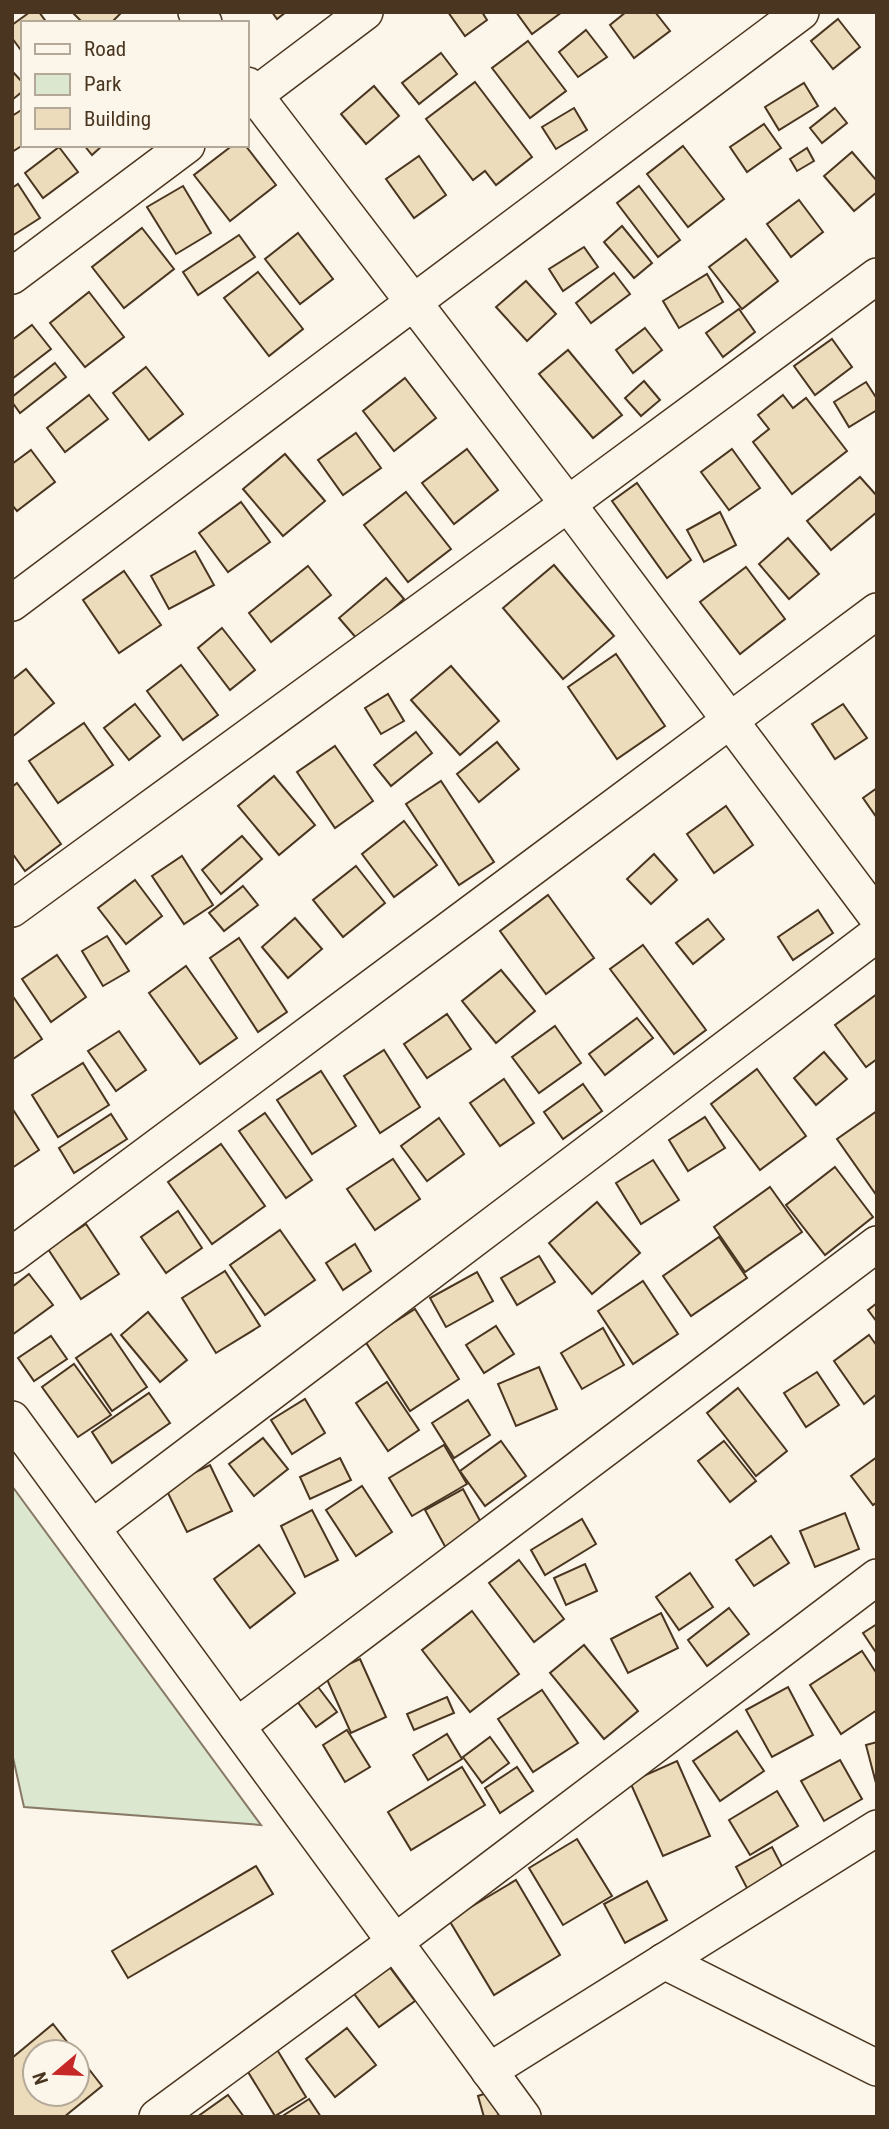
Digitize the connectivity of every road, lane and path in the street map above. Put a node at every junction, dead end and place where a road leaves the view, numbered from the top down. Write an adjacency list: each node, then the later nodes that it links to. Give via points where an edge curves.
1 (365, 12): 3 (street)
2 (801, 12): 7 (street)
3 (249, 94): 7 (street)
4 (184, 147): 5 (street)
5 (12, 276)
6 (877, 276): 8 (street)
7 (413, 302): 8 (street); 9 (street)
8 (568, 505): 11 (street); 12 (street)
9 (12, 603)
10 (877, 611): 11 (street)
11 (730, 721): 13 (street); 16 (street)
12 (12, 909)
13 (877, 916)
14 (877, 934): 18 (street)
15 (877, 1244): 20 (street)
16 (12, 1255)
17 (12, 1419): 18 (street)
18 (92, 1528): 20 (street)
19 (877, 1577): 22 (street)
20 (237, 1726): 22 (street)
21 (877, 1828): 23 (street)
22 (395, 1942): 25 (street); 26 (street)
23 (664, 1961): 24 (street); 25 (street)
24 (877, 2068)
25 (489, 2071): 27 (street)
26 (156, 2117)
27 (523, 2117)

